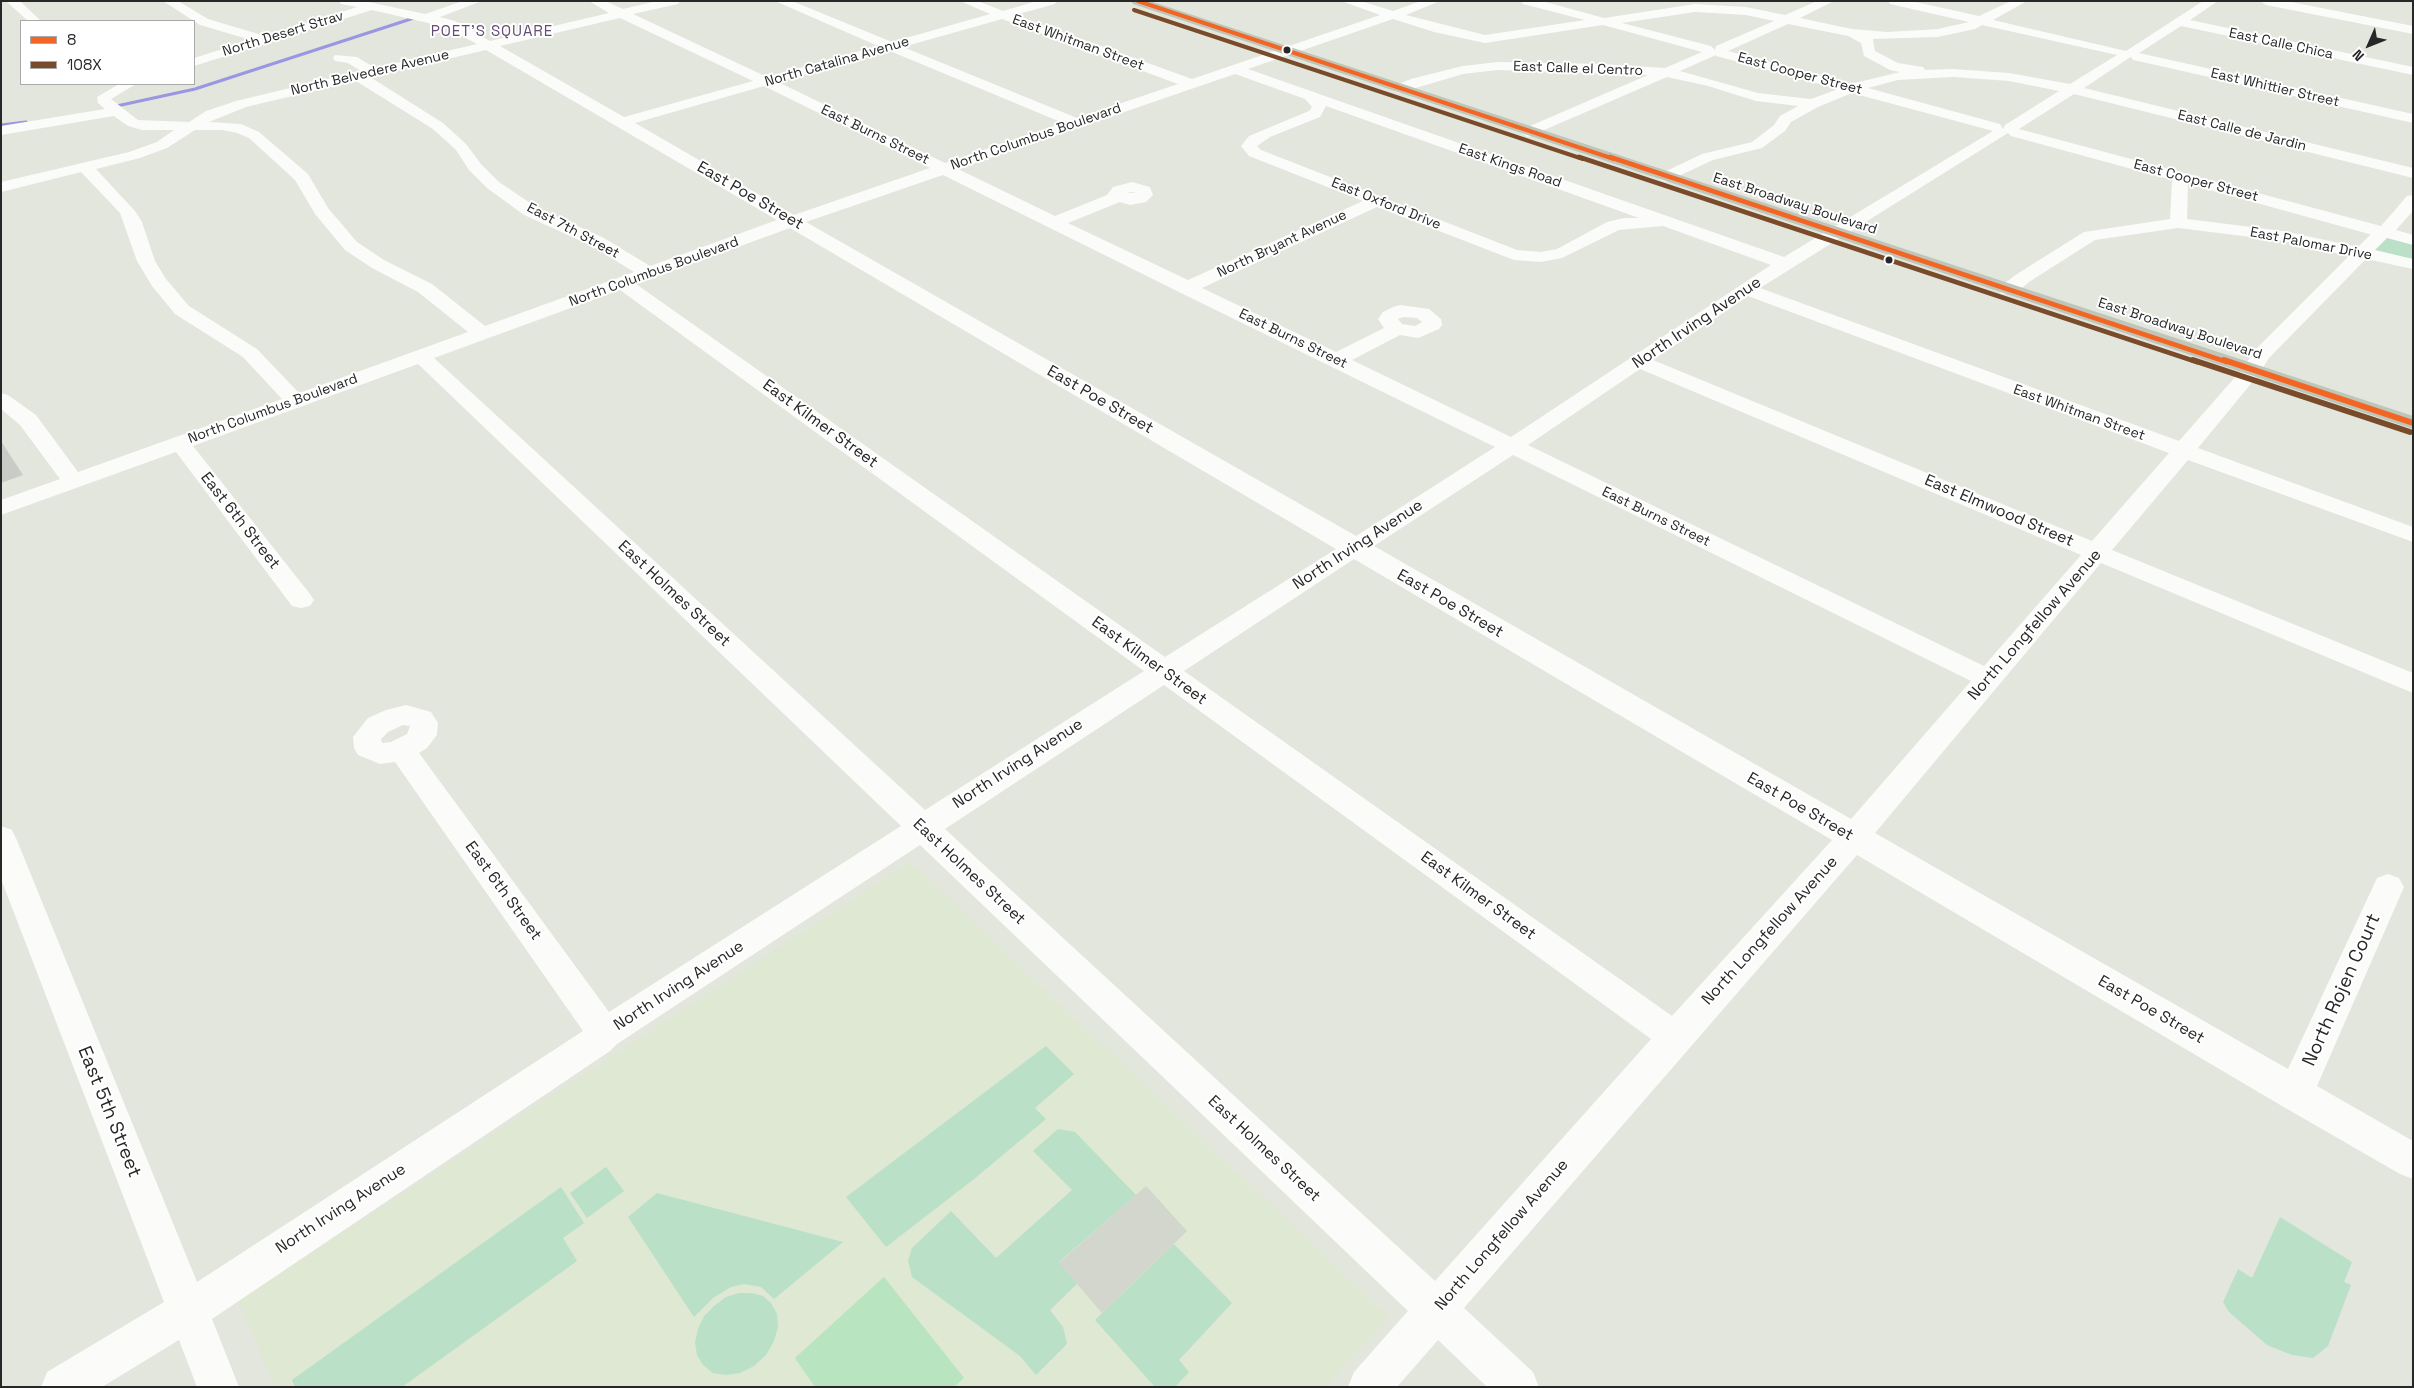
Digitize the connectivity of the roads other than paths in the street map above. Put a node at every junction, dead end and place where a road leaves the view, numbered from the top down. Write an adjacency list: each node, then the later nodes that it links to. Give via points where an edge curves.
1 (12, 1): 28 (street)
2 (169, 1): 37 (street, via 204,22)
3 (345, 1): 21 (street, East Poe Street)
4 (450, 1): 23 (street)
5 (476, 1): 26 (street)
6 (596, 1): 22 (street, East Burns Street)
7 (674, 1): 22 (street, North Belvedere Avenue)
8 (781, 1): 42 (street)
9 (966, 1): 24 (street, East Whitman Street)
10 (1051, 1): 24 (street, North Catalina Avenue)
11 (1137, 1): 40 (main road, East Broadway Boulevard)
12 (1178, 1): 29 (main road)
13 (1347, 1): 25 (street)
14 (1434, 1): 25 (street, North Columbus Boulevard)
15 (1528, 1): 30 (street, East Cooper Street)
16 (1828, 1): 27 (street)
17 (1894, 1): 31 (street, East Whittier Street)
18 (2021, 1): 31 (street)
19 (2212, 1): 32 (street, North Irving Avenue)
20 (2266, 1): 33 (street)
21 (372, 7): 23 (street, East Poe Street); 37 (street, North Desert Strav)
22 (622, 13): 41 (street, North Belvedere Avenue); 53 (street, East Burns Street)
23 (410, 14): 26 (street, East Poe Street)
24 (1003, 15): 42 (street, North Catalina Avenue); 55 (street, East Whitman Street)
25 (1392, 16): 36 (street); 39 (street, North Columbus Boulevard)
26 (426, 18): 41 (street, East Poe Street, via 450,24)
27 (1787, 19): 30 (street, via 1707,8); 34 (street); 43 (street)
28 (34, 20)
29 (1237, 20)
30 (1603, 21): 36 (street); 43 (street, East Cooper Street)
31 (1983, 21): 35 (street, via 1938,33); 44 (street, East Whittier Street)
32 (2179, 22): 44 (street, North Irving Avenue); 50 (street, East Calle Chica)
33 (2413, 30)
34 (1852, 33): 35 (street); 38 (street)
35 (1888, 36): 38 (street)
36 (1485, 39): 47 (street)
37 (265, 40): 46 (street, North Desert Strav)
38 (1868, 41): 49 (street, via 1869,53)
39 (1309, 43): 40 (street, North Columbus Boulevard); 54 (main road, East Broadway Boulevard)
40 (1289, 44): 48 (street, North Columbus Boulevard); 58 (main road, East Broadway Boulevard)
41 (488, 45): 52 (street, North Belvedere Avenue); 70 (street, East Poe Street)
42 (892, 46): 53 (street, North Catalina Avenue); 71 (street)
43 (1715, 51): 51 (street); 57 (street, East Cooper Street)
44 (2129, 54): 59 (street, North Irving Avenue); 68 (street, East Whittier Street)
45 (340, 58): 52 (street, East 7th Street, via 352,60)
46 (195, 62)
47 (1498, 66): 51 (street, East Calle el Centro); 54 (street, East Calle el Centro, via 1463,70)
48 (1234, 69): 55 (street, North Columbus Boulevard); 60 (street, East Kings Road)
49 (1896, 71): 57 (street, East Calle de Jardin); 59 (street, East Calle de Jardin, via 2000,76)
50 (2413, 71)
51 (1664, 72): 61 (street, East Calle el Centro, via 1712,82); 72 (street)
52 (365, 75): 62 (street, North Belvedere Avenue); 100 (street, East 7th Street, via 438,126 461,147 493,185 530,211 598,242)
53 (766, 82): 70 (street, North Catalina Avenue); 80 (street, East Burns Street)
54 (1416, 82): 58 (street, East Calle el Centro); 72 (main road, East Broadway Boulevard)
55 (1191, 84): 71 (street, North Columbus Boulevard)
56 (127, 85): 64 (street, via 104,97)
57 (1852, 88): 63 (street, East Calle de Jardin); 75 (street, East Cooper Street)
58 (1399, 89): 77 (main road, East Broadway Boulevard)
59 (2071, 89): 75 (street, North Irving Avenue); 81 (street, East Calle de Jardin)
60 (1311, 97): 65 (street, East Kings Road); 66 (street, via 1318,107)
61 (1756, 97): 63 (street, East Calle el Centro); 67 (street, East Calle el Centro)
62 (241, 104): 73 (street, North Belvedere Avenue); 74 (street, North Belvedere Avenue, via 211,114)
63 (1813, 104): 67 (street, East Calle de Jardin)
64 (110, 108): 69 (street); 73 (street); 76 (street, via 68,122)
65 (1360, 115): 66 (street, via 1344,113); 87 (street, East Kings Road)
66 (1310, 117): 86 (street, East Oxford Drive, via 1254,139 1249,146 1255,153)
67 (1785, 119): 79 (street, East Calle de Jardin, via 1780,128 1757,145 1708,156)
68 (2413, 119)
69 (1, 121)
70 (622, 122): 89 (street, East Poe Street)
71 (1076, 123): 80 (street, North Columbus Boulevard)
72 (1546, 124): 77 (street); 79 (main road, East Broadway Boulevard)
73 (142, 126): 74 (street)
74 (190, 127): 78 (street, North Belvedere Avenue, via 162,145); 107 (street, via 222,126 254,135 302,177 321,210 351,246 425,288)
75 (2006, 130): 83 (street, East Cooper Street); 94 (street, North Irving Avenue)
76 (1, 131)
77 (1528, 132): 82 (main road, East Broadway Boulevard)
78 (85, 167): 84 (street, North Belvedere Avenue); 114 (street, via 126,211 146,261 182,310 250,353)
79 (1684, 168): 82 (street, East Calle de Jardin); 94 (main road, East Broadway Boulevard)
80 (943, 169): 89 (street, North Columbus Boulevard); 90 (street, East Burns Street)
81 (2413, 173)
82 (1666, 177): 94 (main road, East Broadway Boulevard)
83 (2180, 178): 91 (street); 95 (street, East Cooper Street)
84 (1, 188)
85 (1118, 197): 90 (street)
86 (1377, 200): 92 (street, East Oxford Drive, via 1514,256 1541,257 1562,252); 103 (street, North Bryant Avenue)
87 (1608, 200): 92 (street, via 1616,210); 93 (street, East Kings Road)
88 (2413, 200): 95 (street, North Longfellow Avenue)
89 (792, 221): 100 (street, North Columbus Boulevard); 122 (street, East Poe Street)
90 (1053, 223): 103 (street, East Burns Street)
91 (2178, 223): 97 (street, East Palomar Drive, via 2284,236); 101 (street, East Palomar Drive, via 2090,236)
92 (1614, 226): 93 (street, East Oxford Drive, via 1646,222)
93 (1686, 228): 98 (street, East Kings Road)
94 (1843, 228): 98 (street, North Irving Avenue); 101 (main road, East Broadway Boulevard); 105 (main road, East Broadway Boulevard)
95 (2383, 233): 96 (street, East Cooper Street); 97 (street, North Longfellow Avenue)
96 (2413, 240)
97 (2360, 252): 99 (street, East Palomar Drive); 111 (street, North Longfellow Avenue)
98 (1786, 264): 104 (street, North Irving Avenue)
99 (2413, 264)
100 (649, 274): 102 (street, North Columbus Boulevard)
101 (2023, 278): 105 (street, East Palomar Drive); 111 (main road, East Broadway Boulevard)
102 (623, 283): 107 (street, North Columbus Boulevard); 125 (street, East Kilmer Street)
103 (1186, 288): 109 (street, East Burns Street)
104 (1746, 289): 110 (street, North Irving Avenue); 118 (street, East Whitman Street)
105 (2008, 290): 111 (main road, East Broadway Boulevard)
106 (1397, 329): 109 (street)
107 (483, 334): 108 (street, North Columbus Boulevard)
108 (421, 356): 114 (street, North Columbus Boulevard); 129 (street, East Holmes Street)
109 (1337, 360): 117 (street, East Burns Street)
110 (1640, 362): 117 (street, North Irving Avenue); 123 (street, East Elmwood Street)
111 (2257, 363): 112 (main road, East Broadway Boulevard); 115 (main road, East Broadway Boulevard); 118 (street, North Longfellow Avenue)
112 (2365, 388)
113 (1, 399): 119 (street, via 28,420)
114 (296, 402): 116 (street, North Columbus Boulevard)
115 (2413, 423)
116 (180, 443): 119 (street, North Columbus Boulevard); 124 (street, East 6th Street)
117 (1512, 446): 122 (street, North Irving Avenue); 126 (street, East Burns Street)
118 (2183, 451): 121 (street, East Whitman Street); 123 (street, North Longfellow Avenue)
119 (74, 482): 120 (street, North Columbus Boulevard)
120 (1, 508)
121 (2413, 535)
122 (1353, 548): 125 (street, North Irving Avenue); 131 (street, East Poe Street)
123 (2097, 553): 126 (street, North Longfellow Avenue); 127 (street, East Elmwood Street)
124 (301, 600)
125 (1163, 671): 129 (street, North Irving Avenue); 134 (street, East Kilmer Street)
126 (1989, 679): 131 (street, North Longfellow Avenue)
127 (2413, 684)
128 (402, 750): 133 (street, East 6th Street)
129 (921, 828): 133 (street, North Irving Avenue); 138 (street, East Holmes Street)
130 (1, 838): 137 (street, East 5th Street)
131 (1854, 838): 134 (street, North Longfellow Avenue); 135 (street, East Poe Street)
132 (2388, 887): 135 (street, North Rojen Court)
133 (605, 1033): 137 (street, North Irving Avenue)
134 (1675, 1037): 138 (street, North Longfellow Avenue)
135 (2295, 1094): 136 (street, East Poe Street)
136 (2413, 1161)
137 (188, 1310): 139 (street, North Irving Avenue); 140 (street, East 5th Street)
138 (1436, 1310): 141 (street, North Longfellow Avenue); 142 (street, East Holmes Street)
139 (62, 1387)
140 (218, 1387)
141 (1369, 1387)
142 (1518, 1387)

